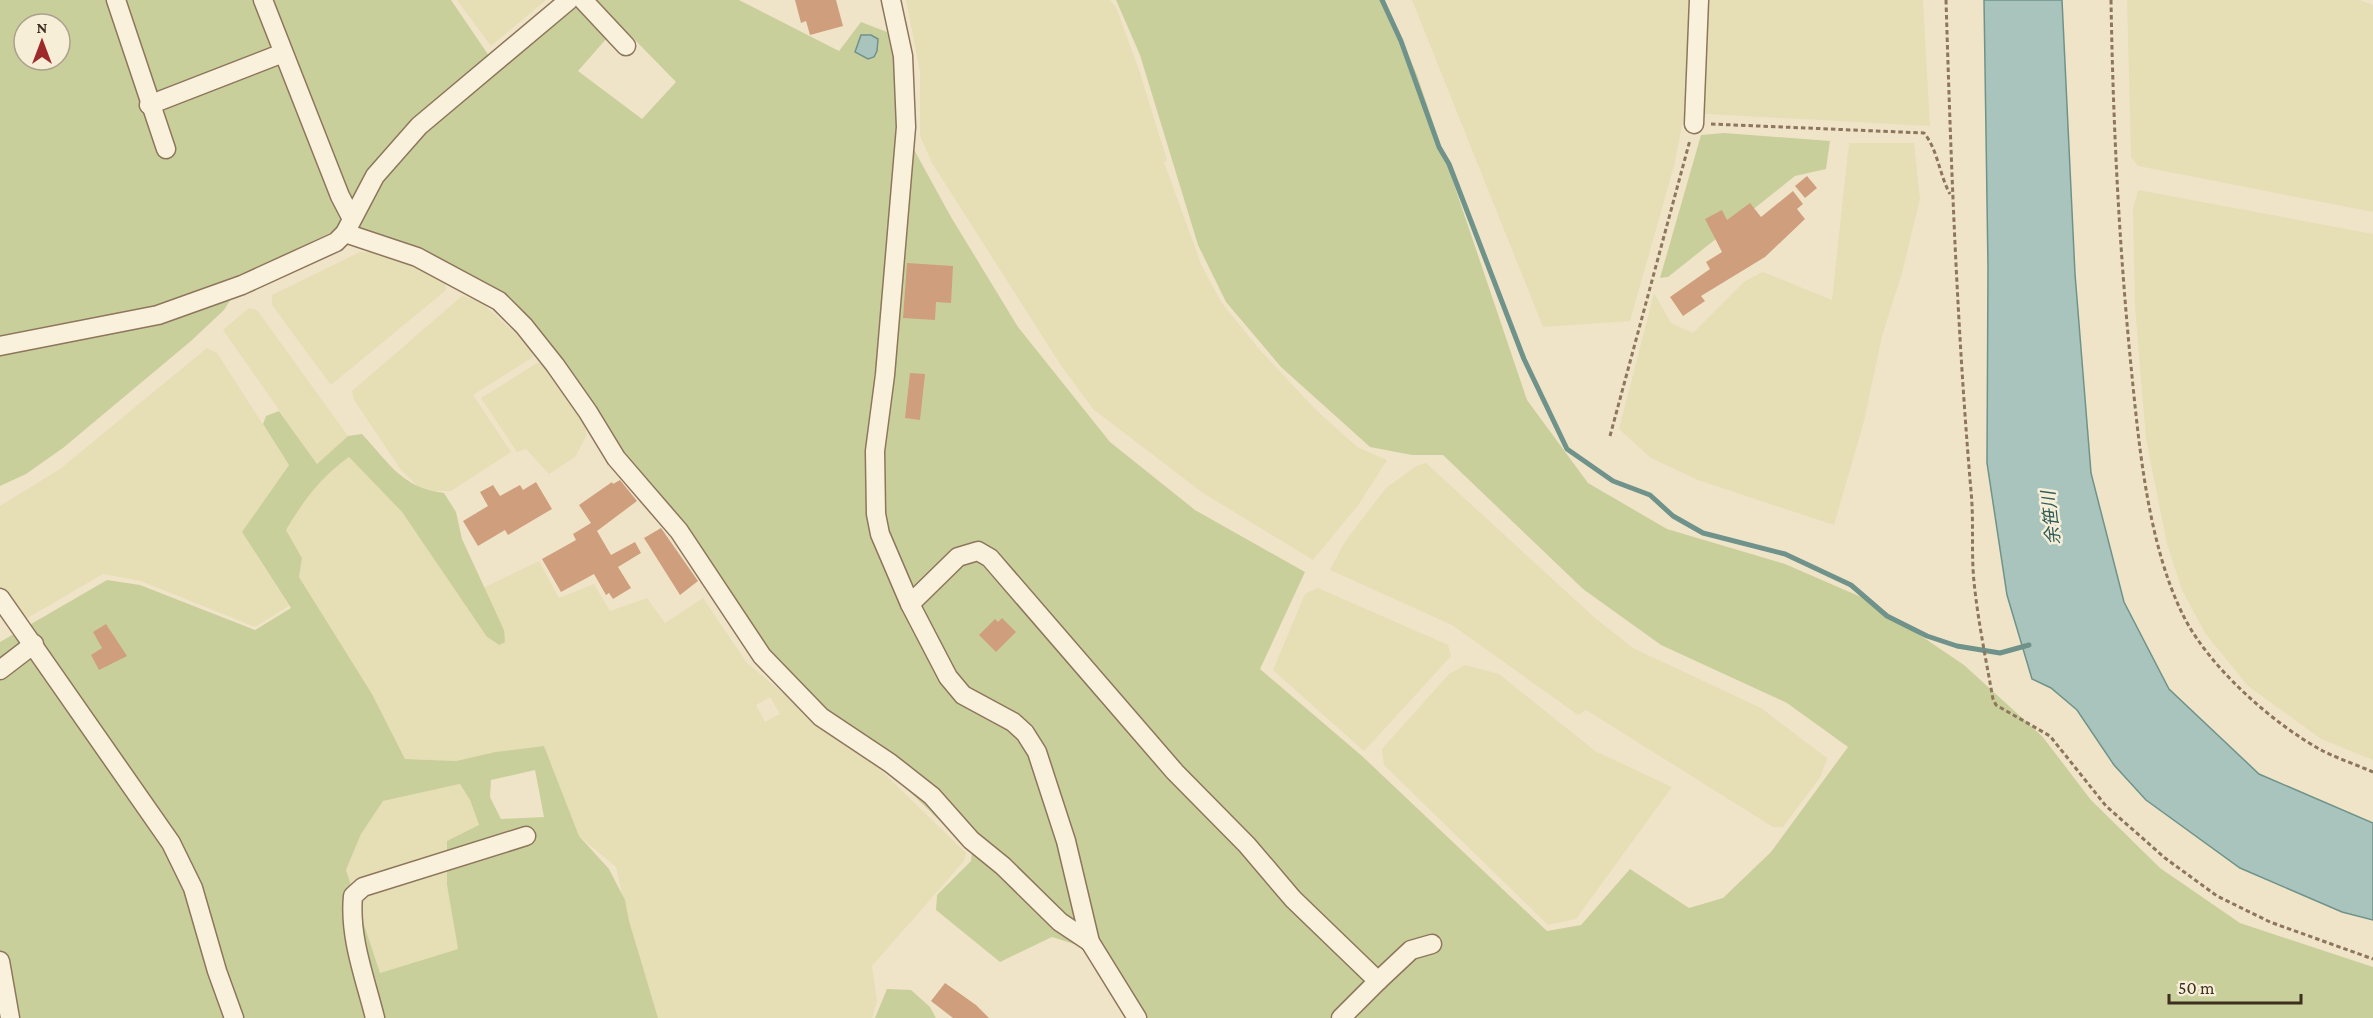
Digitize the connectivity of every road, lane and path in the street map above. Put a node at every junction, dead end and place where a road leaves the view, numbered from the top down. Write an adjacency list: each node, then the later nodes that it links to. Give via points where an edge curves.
1 (116, 0): 11 (street)
2 (262, 0): 10 (street)
3 (569, 0): 15 (street, via 419,126 375,176)
4 (583, 0): 9 (street)
5 (891, 0): 19 (street, via 903,56 906,127 885,375 874,451 876,514 888,557)
6 (1699, 0): 12 (street)
7 (1946, 0): 14 (path)
8 (2110, 0): 22 (path, via 2128,331 2138,437 2163,567 2185,619 2221,669 2263,711 2323,751)
9 (626, 46)
10 (284, 53): 11 (street); 15 (street)
11 (149, 105): 13 (street)
12 (1694, 124): 14 (path, via 1924,133 1933,143 1941,176); 17 (path)
13 (166, 149)
14 (1951, 196): 26 (path, via 1972,502 1970,539 1974,584 1996,705 2050,736 2106,806 2165,858 2217,896 2270,922)
15 (349, 226): 16 (street, via 323,249 242,285 158,315); 24 (street, via 499,301 555,365 616,458 679,531 762,656 821,717 932,796 971,840 1060,922)
16 (0, 346)
17 (1610, 436)
18 (0, 598): 20 (street)
19 (910, 604): 24 (street, via 948,677 963,695 1013,722 1037,752 1066,840); 28 (street, via 958,557 978,551 990,558 1175,772 1247,845 1301,908)
20 (34, 644): 21 (street); 31 (street, via 171,843 193,888)
21 (0, 670)
22 (2373, 772)
23 (526, 836): 29 (street, via 363,887 353,896 351,912)
24 (1090, 942): 32 (street)
25 (1432, 944): 28 (street, via 1411,950)
26 (2373, 959)
27 (0, 961): 30 (street)
28 (1378, 981): 33 (street)
29 (368, 1016)
30 (10, 1018)
31 (234, 1018)
32 (1137, 1018)
33 (1341, 1018)

